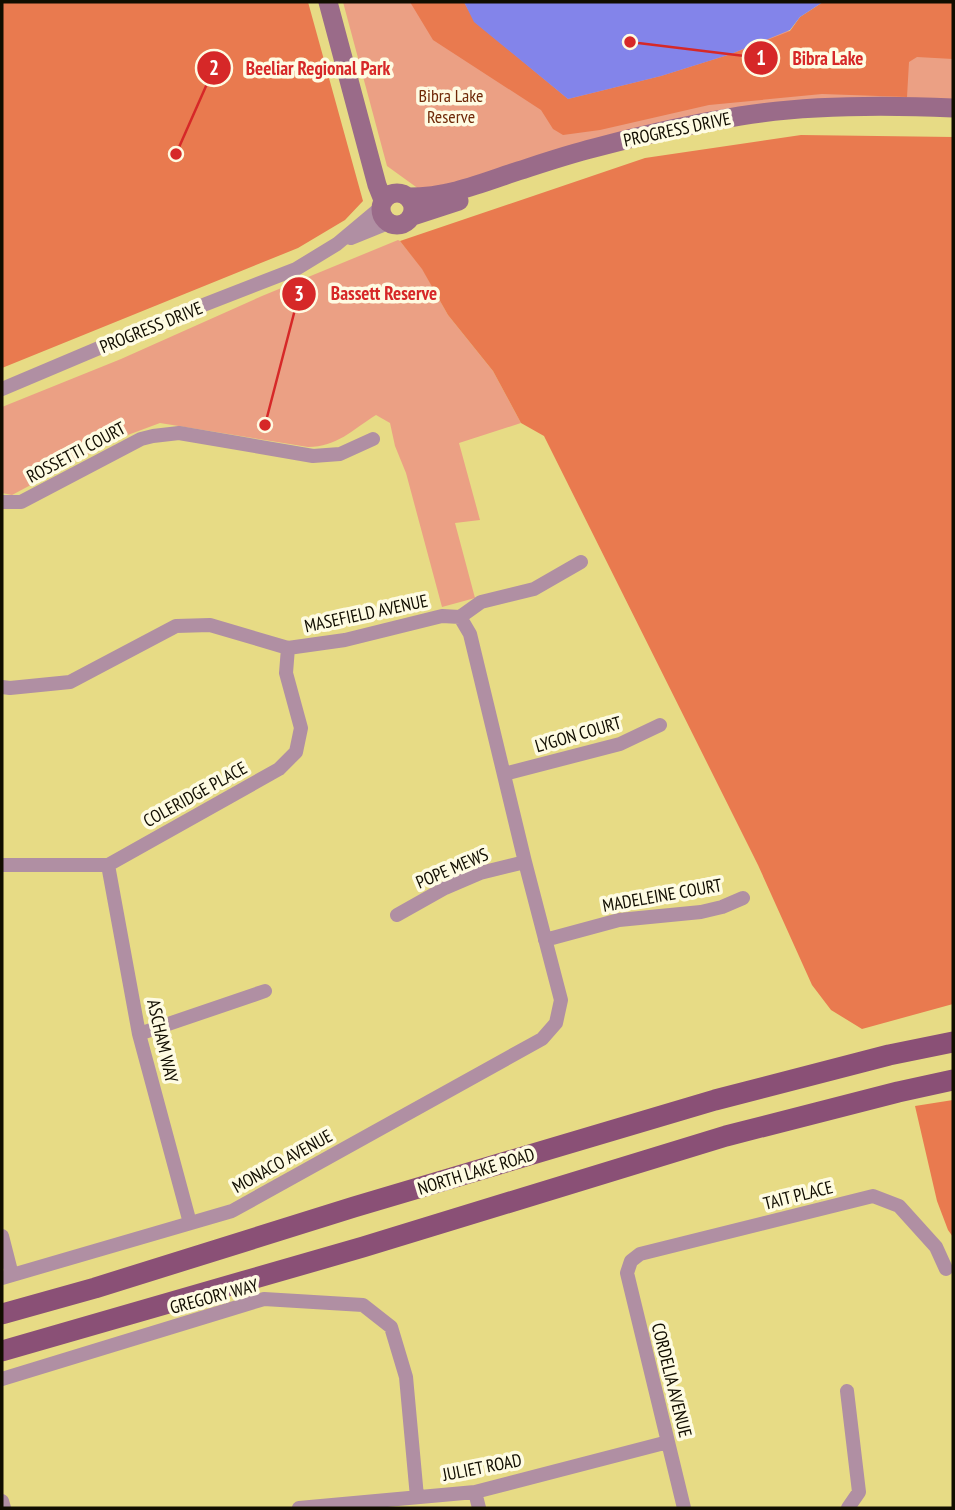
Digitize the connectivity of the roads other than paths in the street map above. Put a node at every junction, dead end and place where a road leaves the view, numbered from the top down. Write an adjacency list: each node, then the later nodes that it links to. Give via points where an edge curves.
1 (328, 2): 4 (street, via 374,168)
2 (953, 108): 4 (street, PROGRESS DRIVE, via 789,111 661,130 561,157 463,191)
3 (953, 120): 4 (street, PROGRESS DRIVE, via 847,118 743,125 625,148)
4 (396, 206): 5 (street, PROGRESS DRIVE, via 296,269)
5 (2, 389)
6 (373, 439): 7 (street, ROSSETTI COURT, via 340,454 313,456 178,433 153,436 29,498)
7 (2, 502)
8 (581, 562): 9 (street, via 534,589 481,603)
9 (460, 617): 10 (street, MASEFIELD AVENUE, via 442,616 345,640); 13 (street, via 470,634)
10 (288, 648): 11 (street, MASEFIELD AVENUE, via 210,625 176,626 70,682); 16 (street, COLERIDGE PLACE, via 286,673 301,728 296,752 279,769)
11 (2, 687)
12 (660, 725): 13 (street, LYGON COURT, via 620,744)
13 (505, 774): 14 (street)
14 (525, 862): 18 (street, POPE MEWS, via 480,873); 19 (street)
15 (2, 864): 16 (street, COLERIDGE PLACE)
16 (108, 865): 21 (street, ASCHAM WAY)
17 (743, 898): 19 (street, MADELEINE COURT, via 701,912 619,920)
18 (397, 915)
19 (545, 940): 24 (street, MONACO AVENUE, via 561,1000 556,1023 542,1039 232,1211)
20 (265, 991): 21 (street)
21 (139, 1034): 24 (street, ASCHAM WAY)
22 (953, 1042): 29 (main road, NORTH LAKE ROAD, via 715,1100)
23 (953, 1080): 30 (main road, via 726,1136)
24 (190, 1223): 28 (street, MONACO AVENUE)
25 (2, 1236): 28 (street)
26 (631, 1261): 27 (street, TAIT PLACE, via 640,1254 873,1196 899,1206 936,1247); 33 (street, CORDELIA AVENUE, via 627,1273)
27 (946, 1269)
28 (7, 1277)
29 (2, 1314)
30 (2, 1351)
31 (2, 1379): 35 (street, GREGORY WAY, via 264,1299 363,1305 391,1327 406,1377)
32 (847, 1391): 41 (street, via 859,1492)
33 (668, 1443): 34 (street, JULIET ROAD); 40 (street, CORDELIA AVENUE)
34 (475, 1492): 35 (street, JULIET ROAD); 39 (street)
35 (416, 1497): 38 (street, JULIET ROAD)
36 (2, 1501): 37 (street)
37 (4, 1508)
38 (299, 1508)
39 (480, 1508)
40 (684, 1508)
41 (848, 1508)

